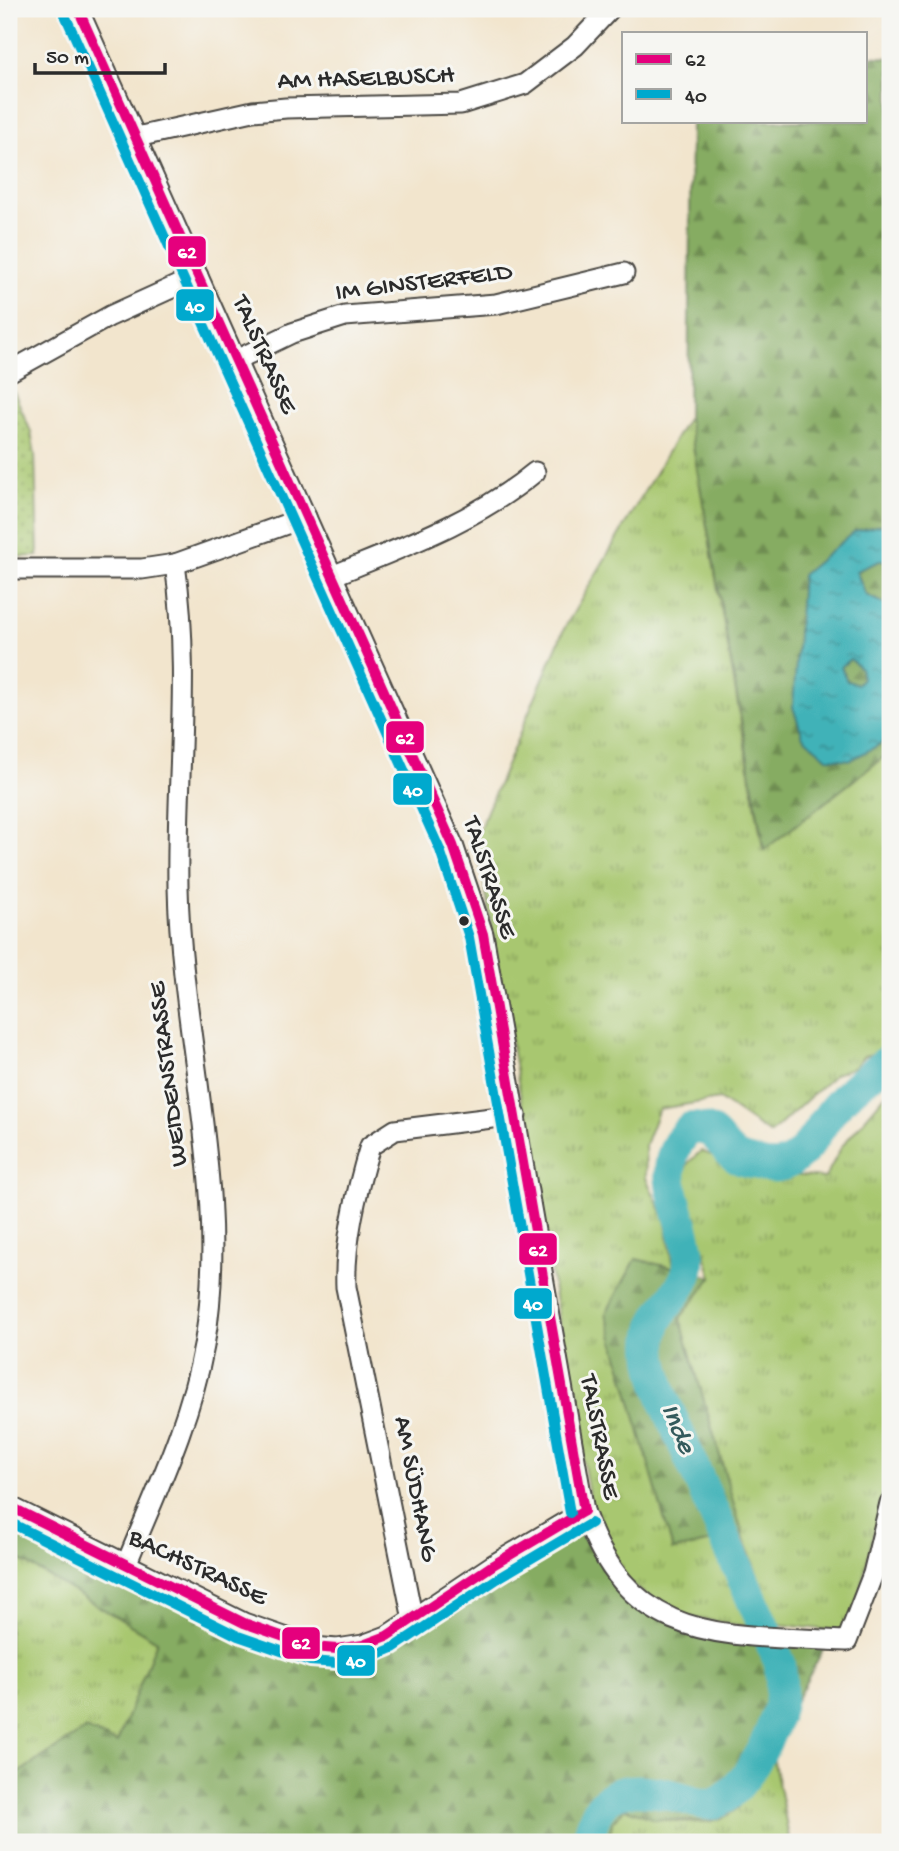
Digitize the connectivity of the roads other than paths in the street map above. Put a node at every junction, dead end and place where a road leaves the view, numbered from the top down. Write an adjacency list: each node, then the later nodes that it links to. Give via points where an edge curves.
1 (78, 9): 3 (street, TALSTRASSE)
2 (610, 9): 3 (street, AM HASELBUSCH, via 575,46 525,84 461,104 253,111)
3 (137, 137): 5 (street, TALSTRASSE)
4 (624, 273): 6 (street, IM GINSTERFELD, via 496,304 345,316 292,333)
5 (198, 276): 6 (street, TALSTRASSE); 7 (street, via 110,316)
6 (236, 360): 9 (street, TALSTRASSE)
7 (9, 372)
8 (536, 472): 12 (street, via 504,498 441,531)
9 (306, 517): 10 (street); 12 (street, TALSTRASSE)
10 (175, 564): 11 (street, via 142,569); 17 (street, WEIDENSTRASSE, via 184,660 178,885 209,1177 211,1258 204,1345 185,1420)
11 (9, 569)
12 (332, 576): 13 (street, TALSTRASSE, via 453,845 483,934)
13 (516, 1115): 16 (street, TALSTRASSE); 18 (street, AM SÜDHANG, via 395,1130 370,1146 365,1163 345,1266 346,1287)
14 (890, 1503): 16 (street, TALSTRASSE, via 873,1574 847,1641 740,1633 672,1620 646,1606 610,1568)
15 (9, 1506): 17 (street, BACHSTRASSE)
16 (584, 1511): 18 (street, BACHSTRASSE)
17 (125, 1565): 18 (street, BACHSTRASSE, via 244,1623 313,1647 363,1645)
18 (413, 1620)

